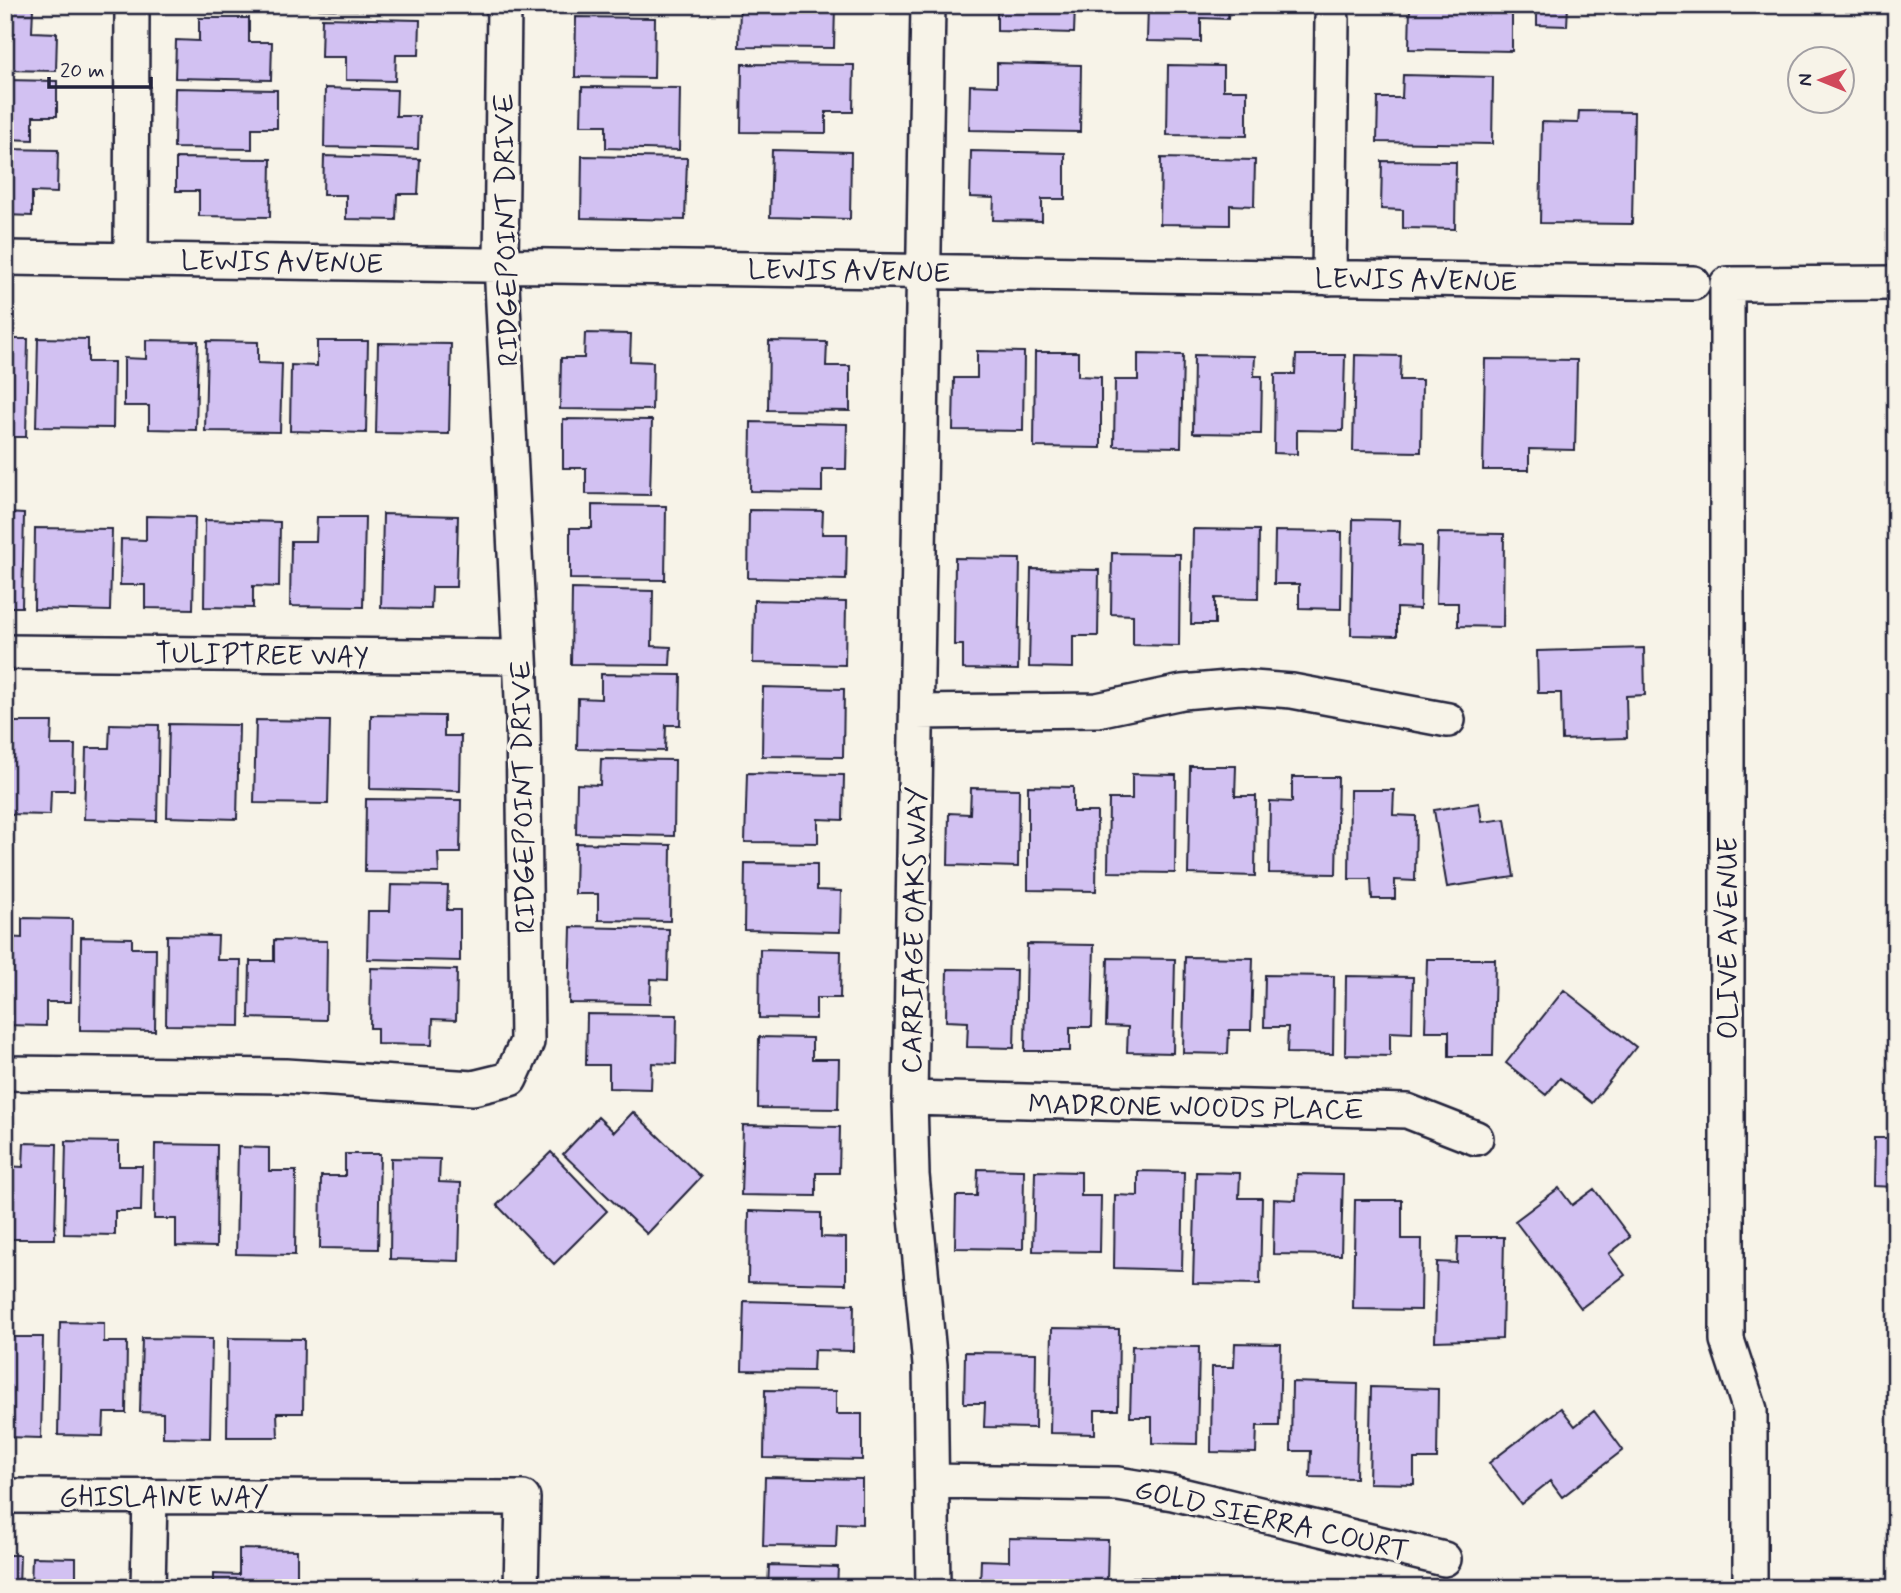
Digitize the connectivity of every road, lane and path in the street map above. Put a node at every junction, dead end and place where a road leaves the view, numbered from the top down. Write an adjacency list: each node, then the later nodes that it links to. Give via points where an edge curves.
1 (132, 5): 6 (street)
2 (504, 5): 7 (street, RIDGEPOINT DRIVE)
3 (928, 5): 8 (street, CARRIAGE OAKS WAY)
4 (1332, 19): 9 (street)
5 (5, 258): 6 (street, LEWIS AVENUE)
6 (131, 260): 7 (street, LEWIS AVENUE)
7 (501, 263): 8 (street, LEWIS AVENUE); 13 (street, RIDGEPOINT DRIVE)
8 (923, 272): 9 (street, LEWIS AVENUE); 14 (street, CARRIAGE OAKS WAY)
9 (1329, 278): 10 (street, LEWIS AVENUE)
10 (1693, 283)
11 (1896, 283): 26 (street, OLIVE AVENUE, via 1727,284 1727,1340 1750,1410)
12 (5, 652): 13 (street, TULIPTREE WAY)
13 (519, 657): 16 (street, RIDGEPOINT DRIVE, via 527,1042 510,1079 473,1088 286,1076)
14 (916, 712): 15 (street, via 1097,710 1182,692 1240,687 1292,691); 17 (street, CARRIAGE OAKS WAY)
15 (1448, 720)
16 (5, 1073)
17 (910, 1098): 18 (street, MADRONE WOODS PLACE, via 1407,1111); 19 (street, CARRIAGE OAKS WAY, via 912,1175 930,1365)
18 (1476, 1138)
19 (933, 1480): 22 (street, GOLD SIERRA COURT, via 1118,1484 1173,1493); 25 (street, CARRIAGE OAKS WAY)
20 (5, 1496): 21 (street, GHISLAINE WAY)
21 (150, 1496): 23 (street); 24 (street, GHISLAINE WAY, via 523,1499)
22 (1444, 1559)
23 (148, 1588)
24 (521, 1588)
25 (933, 1588)
26 (1750, 1588)

